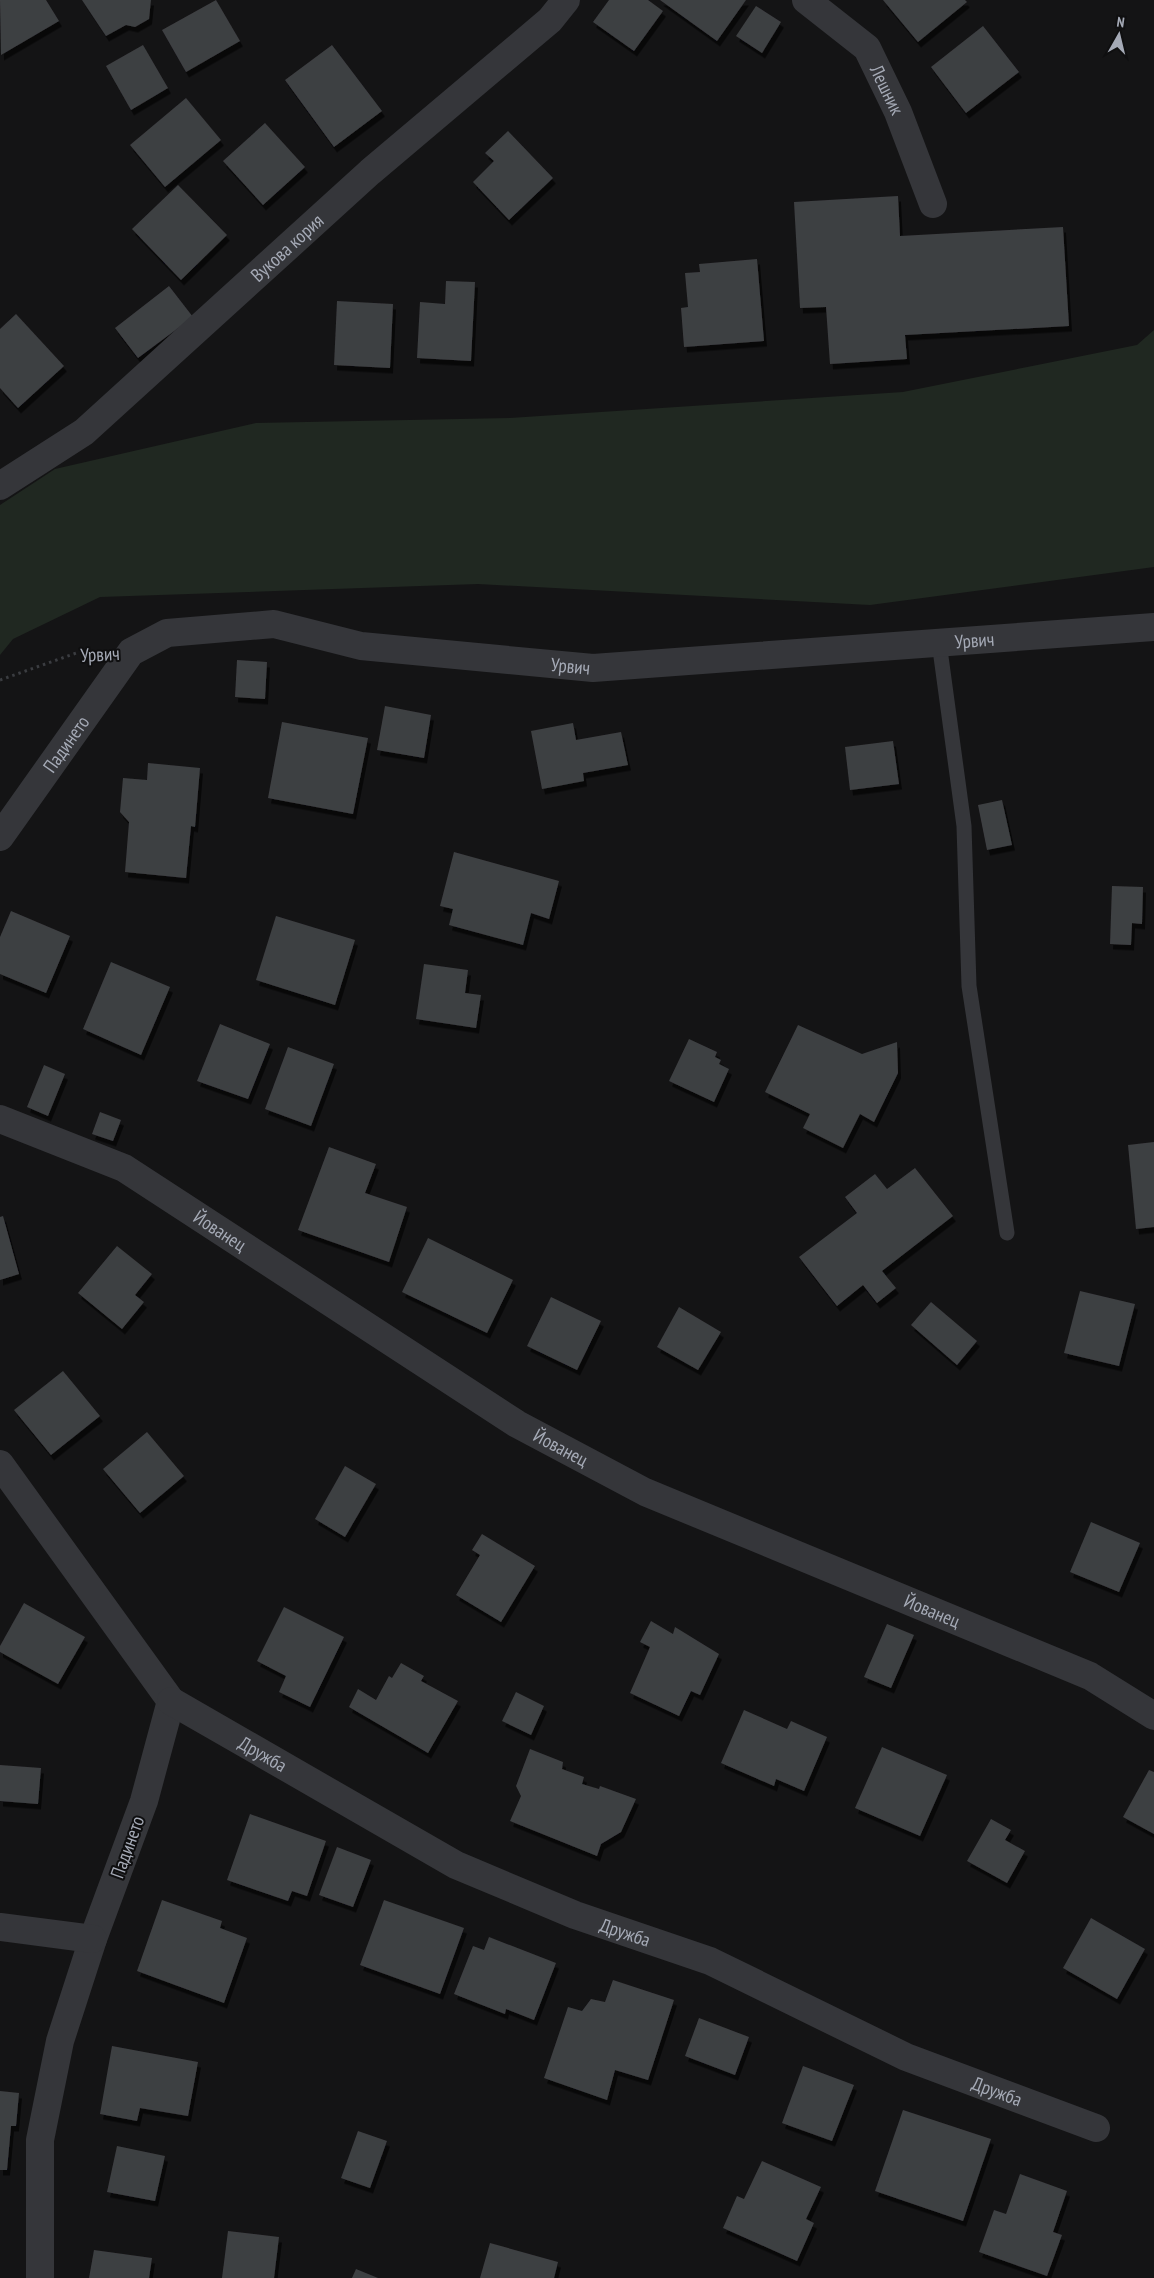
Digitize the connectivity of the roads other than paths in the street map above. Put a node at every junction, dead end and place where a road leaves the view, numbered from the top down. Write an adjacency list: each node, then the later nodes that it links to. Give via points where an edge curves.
1 (566, 0): 4 (street, Вукова кория, via 550,20 370,172 84,432)
2 (806, 0): 3 (street, Лешник, via 867,48 898,112)
3 (933, 204)
4 (0, 486)
5 (1154, 627): 6 (street, Урвич)
6 (939, 642): 7 (street, Урвич, via 593,668 361,646 274,624 167,632); 10 (lane, via 964,826 969,986)
7 (131, 652): 8 (street, Падинето)
8 (0, 837)
9 (0, 1119): 13 (street, Йованец, via 124,1168 517,1424 644,1492 1090,1676)
10 (1007, 1233)
11 (0, 1464): 12 (street)
12 (171, 1701): 15 (street, Падинето, via 144,1801); 16 (street, Дружба, via 456,1865 575,1915 710,1961 906,2057)
13 (1154, 1716)
14 (0, 1927): 15 (street)
15 (93, 1939): 17 (street, Падинето, via 60,2041 40,2140)
16 (1096, 2128)
17 (40, 2278)

